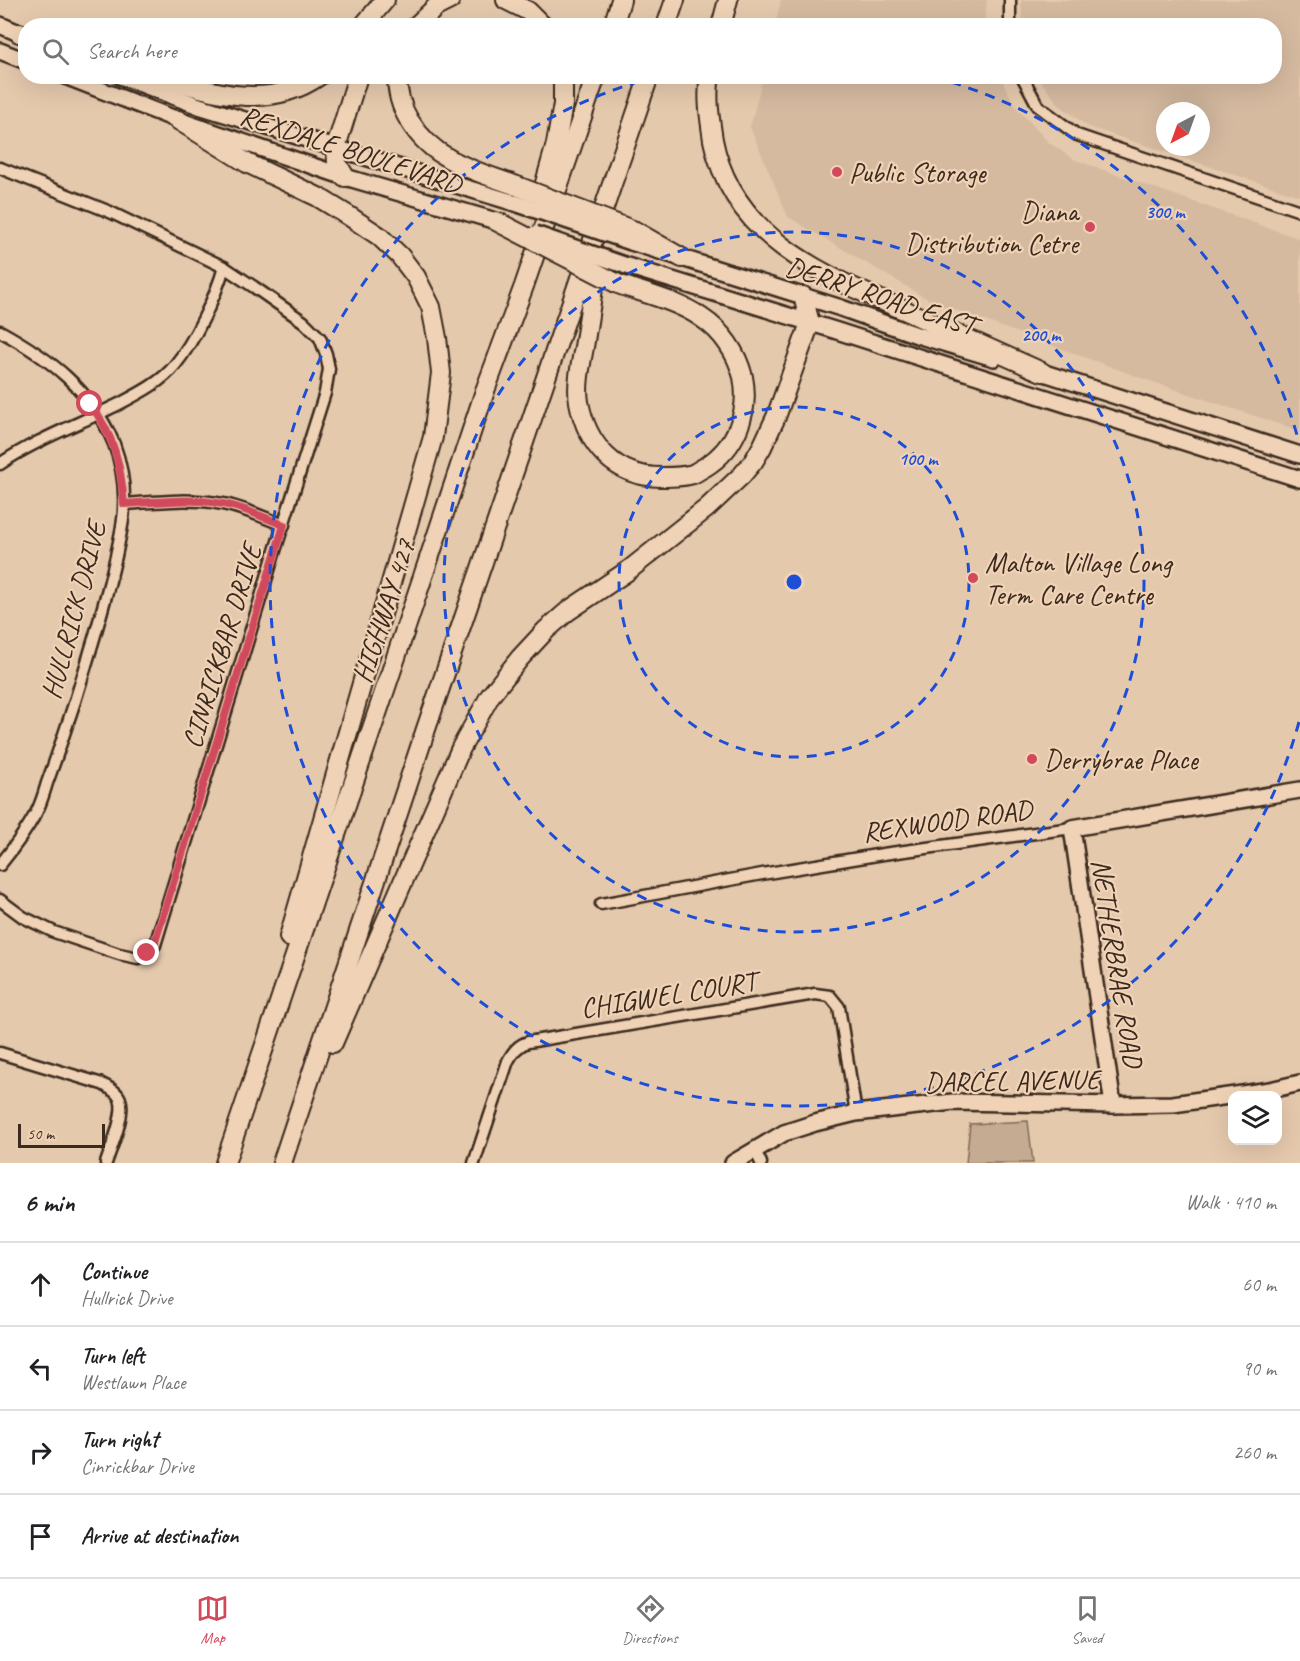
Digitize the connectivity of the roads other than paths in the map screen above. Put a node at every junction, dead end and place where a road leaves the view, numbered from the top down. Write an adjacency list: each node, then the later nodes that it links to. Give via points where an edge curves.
1 (386, 0): 9 (highway)
2 (399, 0): 10 (highway)
3 (450, 0): 11 (highway)
4 (506, 0): 12 (highway)
5 (621, 0): 13 (highway)
6 (675, 0): 14 (highway)
7 (728, 0): 15 (highway)
8 (1011, 0): 16 (street)
9 (370, 18)
10 (386, 18)
11 (424, 18)
12 (536, 18)
13 (615, 18)
14 (669, 18)
15 (723, 18)
16 (1010, 18)
17 (0, 25): 18 (main road)
18 (18, 32)
19 (0, 51): 20 (main road)
20 (18, 58)
21 (86, 84): 32 (main road, REXDALE BOULEVARD)
22 (141, 84): 33 (main road, REXDALE BOULEVARD, via 199,106)
23 (187, 84): 24 (highway, via 217,93 268,96)
24 (305, 84)
25 (356, 84): 33 (highway)
26 (397, 84): 36 (highway, via 404,111 434,151)
27 (563, 84): 43 (highway, via 556,144 525,260)
28 (593, 84): 43 (highway, HIGHWAY 427)
29 (645, 84): 37 (highway)
30 (710, 84): 47 (highway, via 710,122 716,155 731,190 759,227 807,264 847,285)
31 (1026, 84): 38 (street, via 1038,106 1077,135)
32 (178, 120): 35 (main road, REXDALE BOULEVARD); 59 (highway, via 247,163 350,216 400,256 431,307 441,373 433,437 280,969)
33 (336, 147): 35 (highway, via 337,163); 36 (main road, REXDALE BOULEVARD)
34 (0, 168): 42 (street, CINRICKBAR DRIVE, via 110,212)
35 (345, 177): 39 (main road, REXDALE BOULEVARD)
36 (516, 195): 40 (highway, bridge)
37 (607, 199): 39 (highway, bridge, via 579,379 586,429 599,450 630,472 649,477 693,474 714,462 731,443 745,406 740,365 725,338 688,309 618,284); 65 (highway)
38 (1300, 211)
39 (496, 221): 41 (main road, REXDALE BOULEVARD, bridge)
40 (682, 258): 44 (main road, DERRY ROAD EAST)
41 (624, 265): 45 (main road, DERRY ROAD EAST)
42 (224, 267): 48 (street, via 219,287 174,367 146,390); 53 (street, CINRICKBAR DRIVE, via 304,322 320,338 326,354 329,369 325,393)
43 (524, 286): 59 (highway, HIGHWAY 427)
44 (802, 296): 45 (highway); 47 (main road, DERRY ROAD EAST)
45 (810, 323): 51 (main road, DERRY ROAD EAST); 65 (highway, via 776,417 762,447 742,475 629,570 568,610 520,658 490,696 461,748)
46 (0, 331): 48 (street, HULLRICK DRIVE, via 55,366 80,389)
47 (1042, 372): 49 (main road, DERRY ROAD EAST)
48 (98, 414): 50 (street); 52 (street, HULLRICK DRIVE, via 114,444)
49 (1300, 455)
50 (0, 464)
51 (1300, 479)
52 (124, 504): 53 (street, via 171,500 218,503); 56 (street, HULLRICK DRIVE, via 107,597 59,751 37,811)
53 (284, 525): 57 (street, CINRICKBAR DRIVE, via 154,945 138,958 119,954 54,932)
54 (1300, 790): 55 (main road, REXWOOD ROAD)
55 (1072, 828): 58 (street, REXWOOD ROAD, via 884,854); 62 (main road, NETHERBRAE ROAD)
56 (0, 866)
57 (0, 900)
58 (601, 904)
59 (267, 1038): 67 (highway, HIGHWAY 427)
60 (0, 1053): 66 (street, via 113,1090 122,1107)
61 (1300, 1083): 62 (main road, DARCEL AVENUE, via 1173,1104)
62 (1113, 1105): 63 (main road, DARCEL AVENUE, via 953,1102)
63 (856, 1113): 64 (main road, DARCEL AVENUE, via 784,1133); 68 (street, CHIGWEL COURT, via 839,1006 830,996 815,994 521,1045 508,1061)
64 (758, 1156): 69 (main road, DARCEL AVENUE)
65 (283, 1159)
66 (106, 1163)
67 (225, 1163)
68 (474, 1163)
69 (733, 1163)

